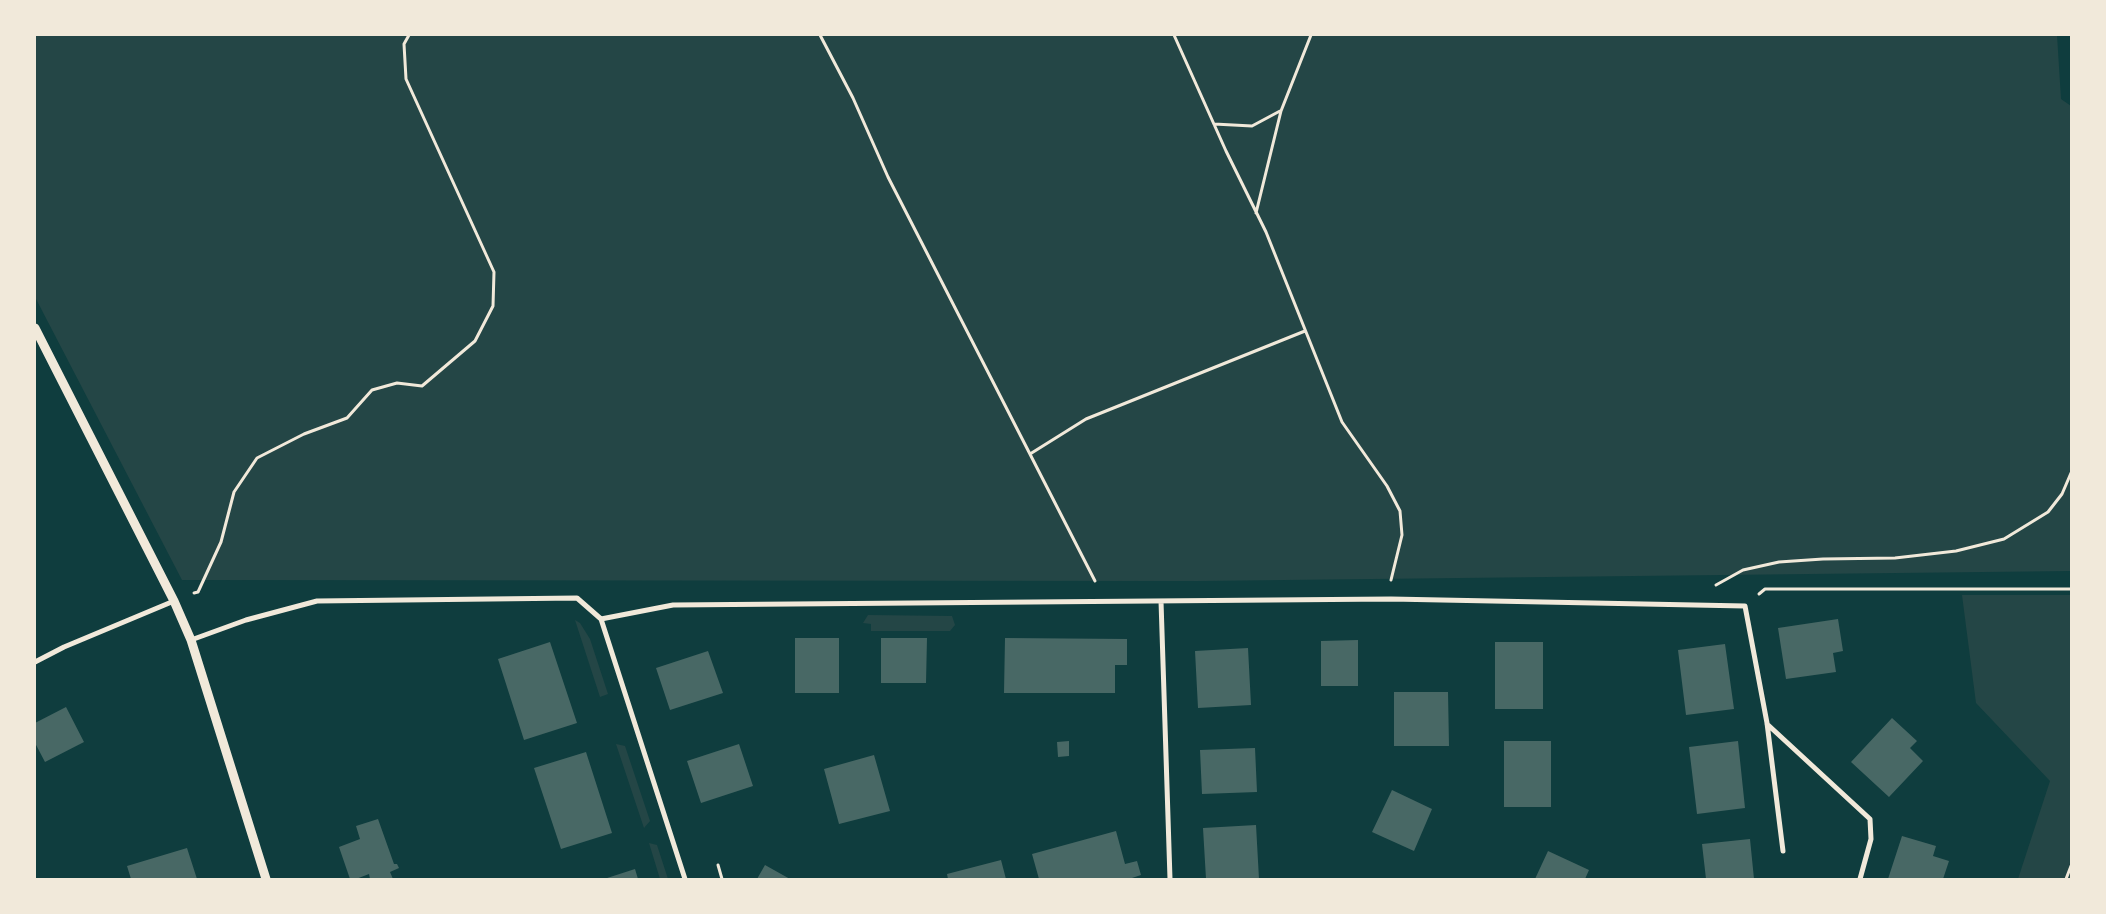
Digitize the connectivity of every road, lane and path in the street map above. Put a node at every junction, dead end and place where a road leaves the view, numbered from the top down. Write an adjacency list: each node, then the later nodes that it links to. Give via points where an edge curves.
1 (409, 35): 14 (path, via 404,44 406,79 494,272 493,306 475,342 422,386 397,382 372,390 347,418 304,434 257,458 234,492 221,542 198,592)
2 (820, 35): 10 (path, via 853,98 888,177)
3 (1174, 35): 6 (path)
4 (1312, 35): 5 (path)
5 (1281, 111): 6 (path, via 1252,126); 7 (path)
6 (1214, 124): 7 (path)
7 (1256, 213): 9 (path)
8 (35, 328): 14 (street)
9 (1306, 332): 10 (path, via 1086,419); 13 (path, via 1342,422 1387,486 1400,511 1402,535 1391,575)
10 (1030, 454): 16 (path)
11 (2071, 473): 17 (path, via 2062,494 2048,512 2004,539 1956,551 1895,558 1770,564 1743,570 1709,589)
12 (2071, 589): 18 (path, via 1765,589)
13 (1391, 599): 15 (street); 17 (street)
14 (174, 601): 20 (street); 21 (street)
15 (1161, 601): 16 (street); 29 (street)
16 (1105, 602): 19 (street, via 673,605)
17 (1692, 604): 18 (street)
18 (1744, 606): 22 (street)
19 (601, 619): 20 (street, via 577,598 317,601 246,620); 27 (street)
20 (191, 640): 26 (street)
21 (35, 662)
22 (1767, 723): 23 (street); 30 (street, via 1870,819 1871,839)
23 (1783, 851)
24 (718, 865): 28 (path)
25 (2071, 866): 31 (path)
26 (266, 879)
27 (685, 879)
28 (722, 879)
29 (1170, 879)
30 (1860, 879)
31 (2066, 879)

